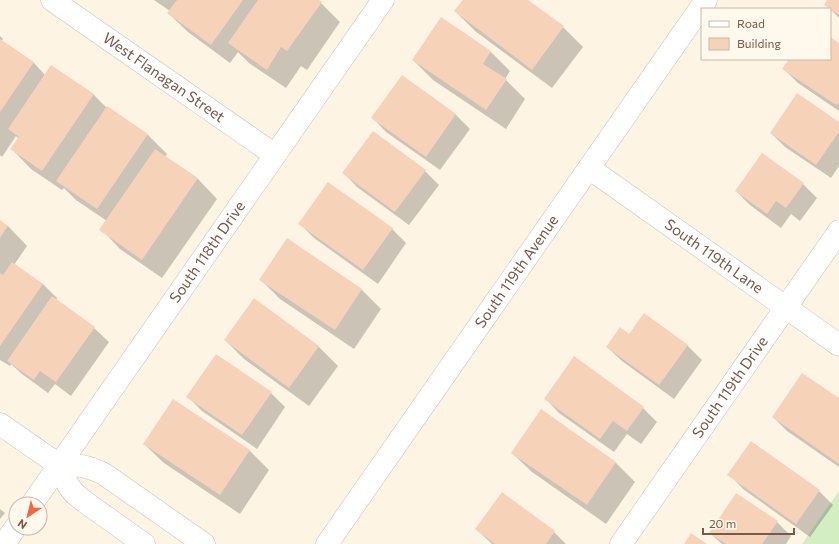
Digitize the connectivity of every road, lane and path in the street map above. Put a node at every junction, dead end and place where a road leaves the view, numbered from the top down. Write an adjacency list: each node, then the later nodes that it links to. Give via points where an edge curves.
1 (52, 0): 4 (street, West Flanagan Street)
2 (383, 0): 4 (street, South 118th Drive)
3 (706, 0): 5 (street, South 119th Avenue)
4 (275, 155): 10 (street, South 118th Drive)
5 (589, 168): 7 (street, South 119th Lane); 14 (street, South 119th Avenue)
6 (839, 231): 7 (street, South 119th Drive)
7 (786, 307): 8 (street, South 119th Lane); 15 (street, South 119th Drive)
8 (839, 345)
9 (0, 424): 10 (street)
10 (59, 465): 11 (street, South 118th Drive); 12 (street, via 74,493); 13 (street, via 81,465 104,474)
11 (38, 496)
12 (144, 544)
13 (204, 544)
14 (327, 544)
15 (621, 544)

